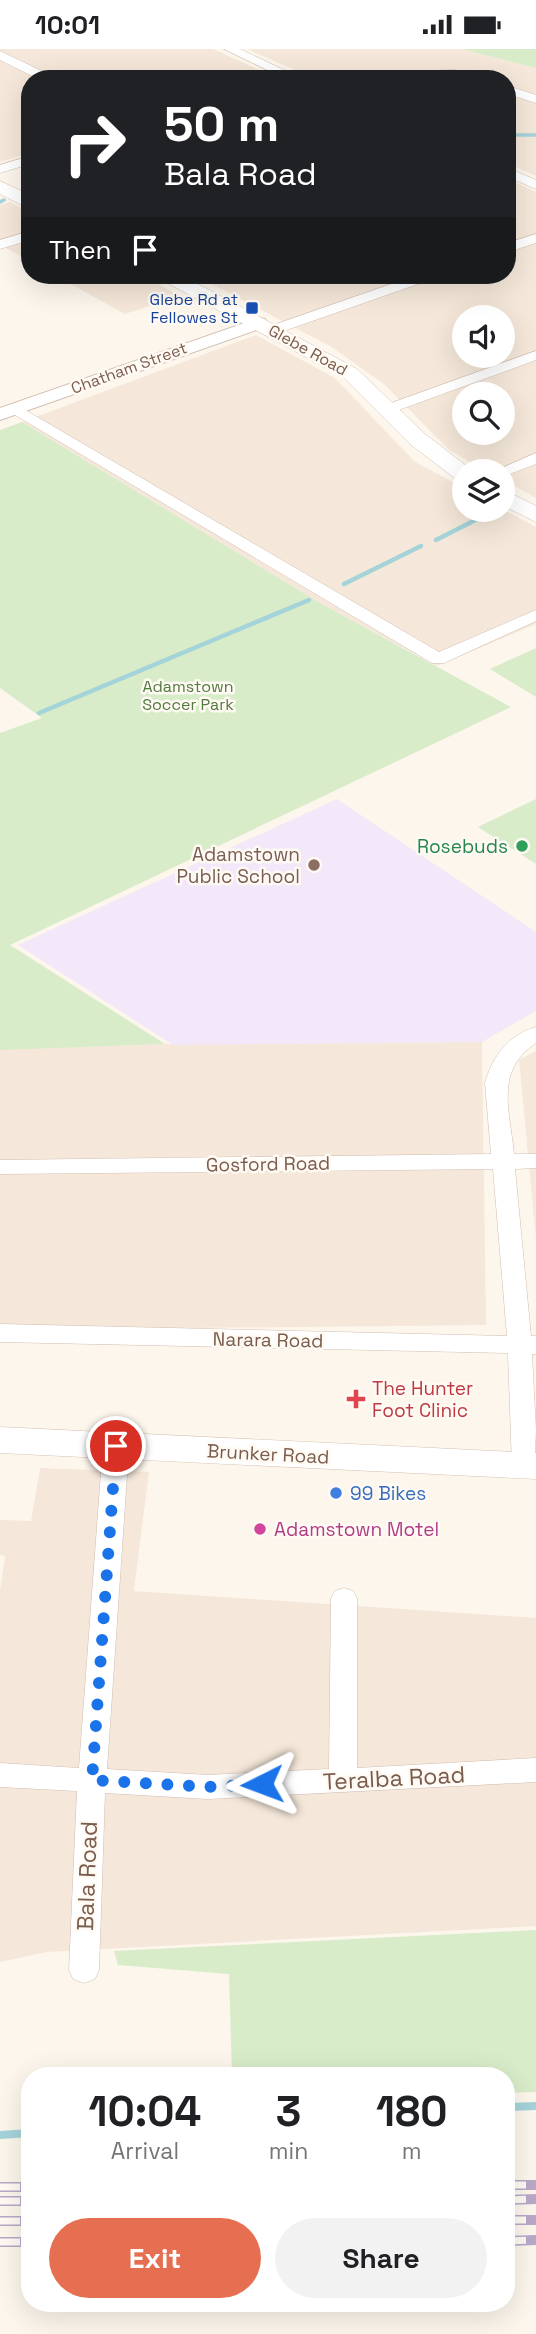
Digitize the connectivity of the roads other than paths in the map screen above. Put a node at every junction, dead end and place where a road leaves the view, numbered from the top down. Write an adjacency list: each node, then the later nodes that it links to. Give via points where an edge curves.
1 (230, 49): 4 (street)
2 (0, 55): 3 (street)
3 (30, 70)
4 (277, 70)
5 (516, 93): 6 (street)
6 (536, 99)
7 (21, 163): 8 (street)
8 (0, 169)
9 (516, 176): 10 (street)
10 (536, 185)
11 (0, 187): 12 (main road)
12 (21, 198)
13 (21, 238): 15 (street)
14 (536, 238): 16 (street)
15 (0, 245)
16 (516, 245)
17 (184, 284): 19 (main road, Glebe Road)
18 (401, 284): 19 (street)
19 (266, 326): 21 (main road, Glebe Road, via 350,373); 22 (street, Chatham Street)
20 (536, 355): 21 (street)
21 (388, 409): 24 (main road, Glebe Road, via 423,446)
22 (7, 412): 28 (street, via 438,659)
23 (536, 459): 25 (street)
24 (452, 466)
25 (515, 467)
26 (515, 503): 27 (main road)
27 (536, 515)
28 (536, 615)
29 (536, 1034): 30 (street, via 508,1052 499,1068)
30 (502, 1161): 31 (street, Gosford Road); 32 (street, Gosford Road); 34 (street)
31 (536, 1161)
32 (0, 1167)
33 (0, 1333): 34 (street, Narara Road)
34 (528, 1346): 37 (street)
35 (0, 1440): 36 (main road, Brunker Road)
36 (116, 1446): 37 (main road, Brunker Road); 41 (street, Bala Road)
37 (530, 1466)
38 (344, 1598): 42 (street)
39 (536, 1770): 42 (street, Teralba Road)
40 (0, 1775): 41 (street, Teralba Road)
41 (92, 1780): 42 (street, Teralba Road, via 208,1787); 43 (street, Bala Road)
42 (343, 1781)
43 (84, 1970)

